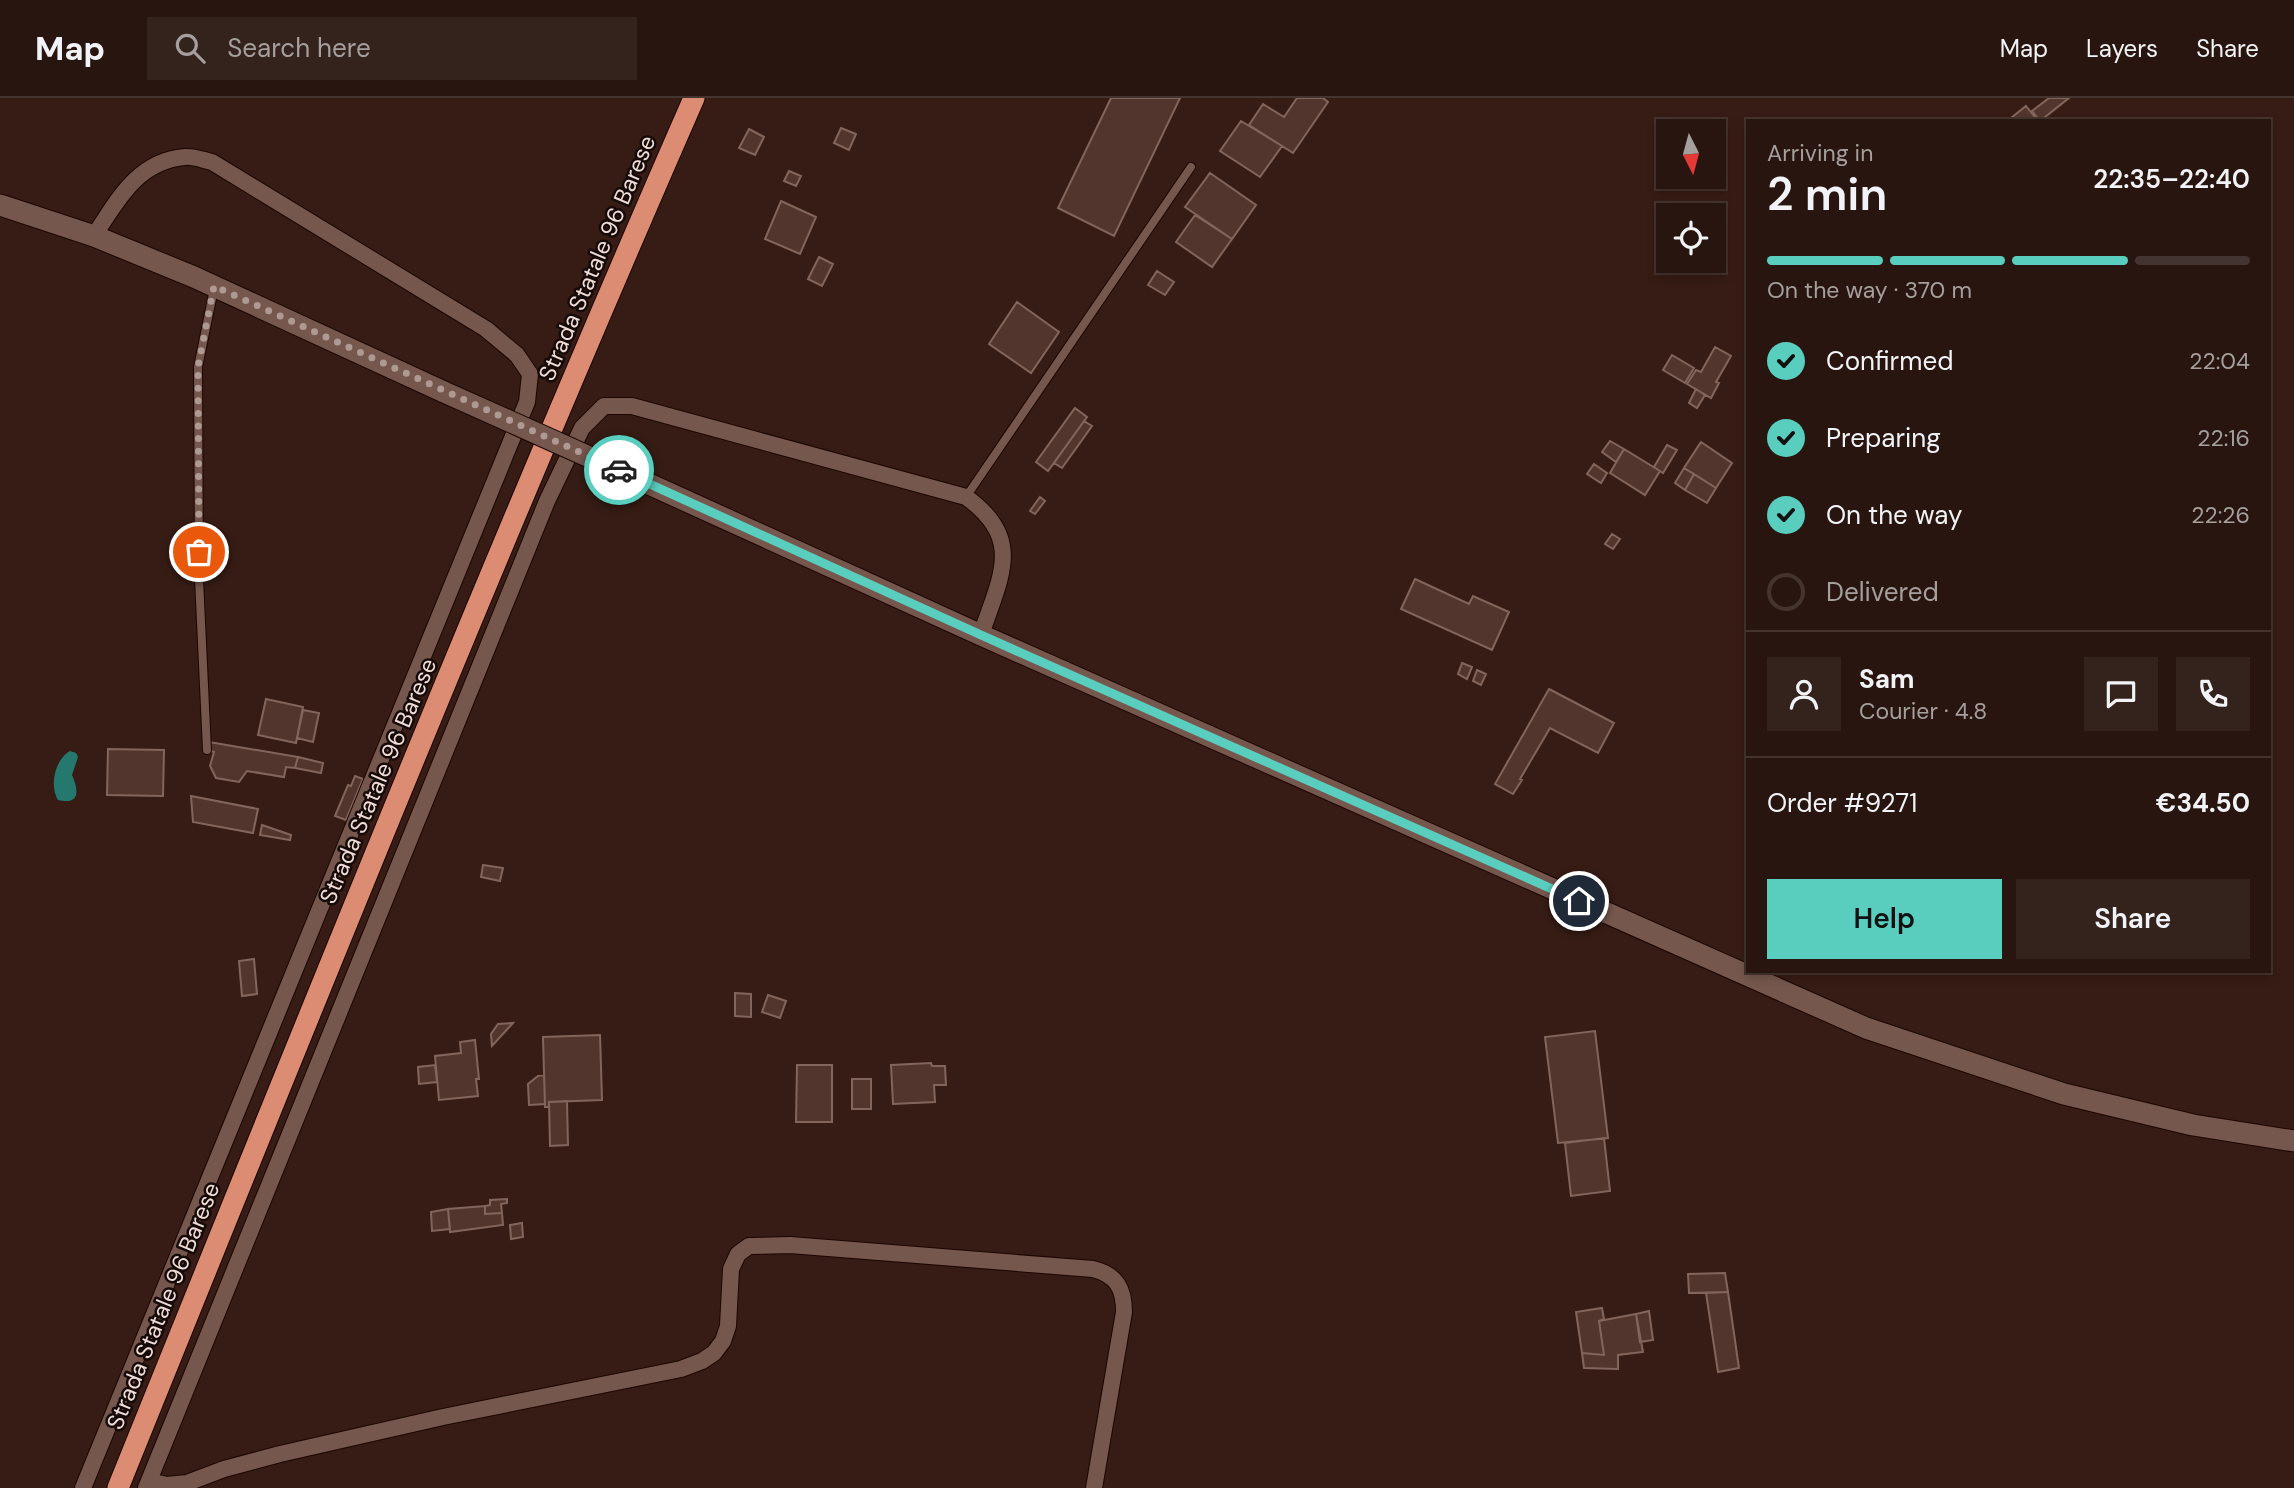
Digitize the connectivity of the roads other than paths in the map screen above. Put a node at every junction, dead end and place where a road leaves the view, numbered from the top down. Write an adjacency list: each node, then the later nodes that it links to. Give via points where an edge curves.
1 (694, 98): 12 (highway, Strada Statale 96 Barese, via 323,980)
2 (1191, 167): 6 (lane)
3 (0, 205): 4 (street)
4 (94, 236): 5 (street); 11 (street, via 127,187 153,164 186,157 212,162 486,330 517,355 530,374 527,402)
5 (214, 286): 7 (street, bridge); 8 (lane, via 198,367 199,579)
6 (966, 497): 7 (street, via 986,511 1002,539 1003,570); 10 (street, via 632,406 604,407 582,428 547,501)
7 (981, 635): 9 (street, via 1866,1028 2064,1094 2193,1125)
8 (207, 750)
9 (2294, 1141)
10 (148, 1484): 13 (street, via 187,1483 294,1451 691,1365 714,1353 723,1341 731,1269 738,1254 749,1246 790,1245 1106,1272 1120,1284 1124,1312)
11 (83, 1488)
12 (118, 1488)
13 (1094, 1488)

